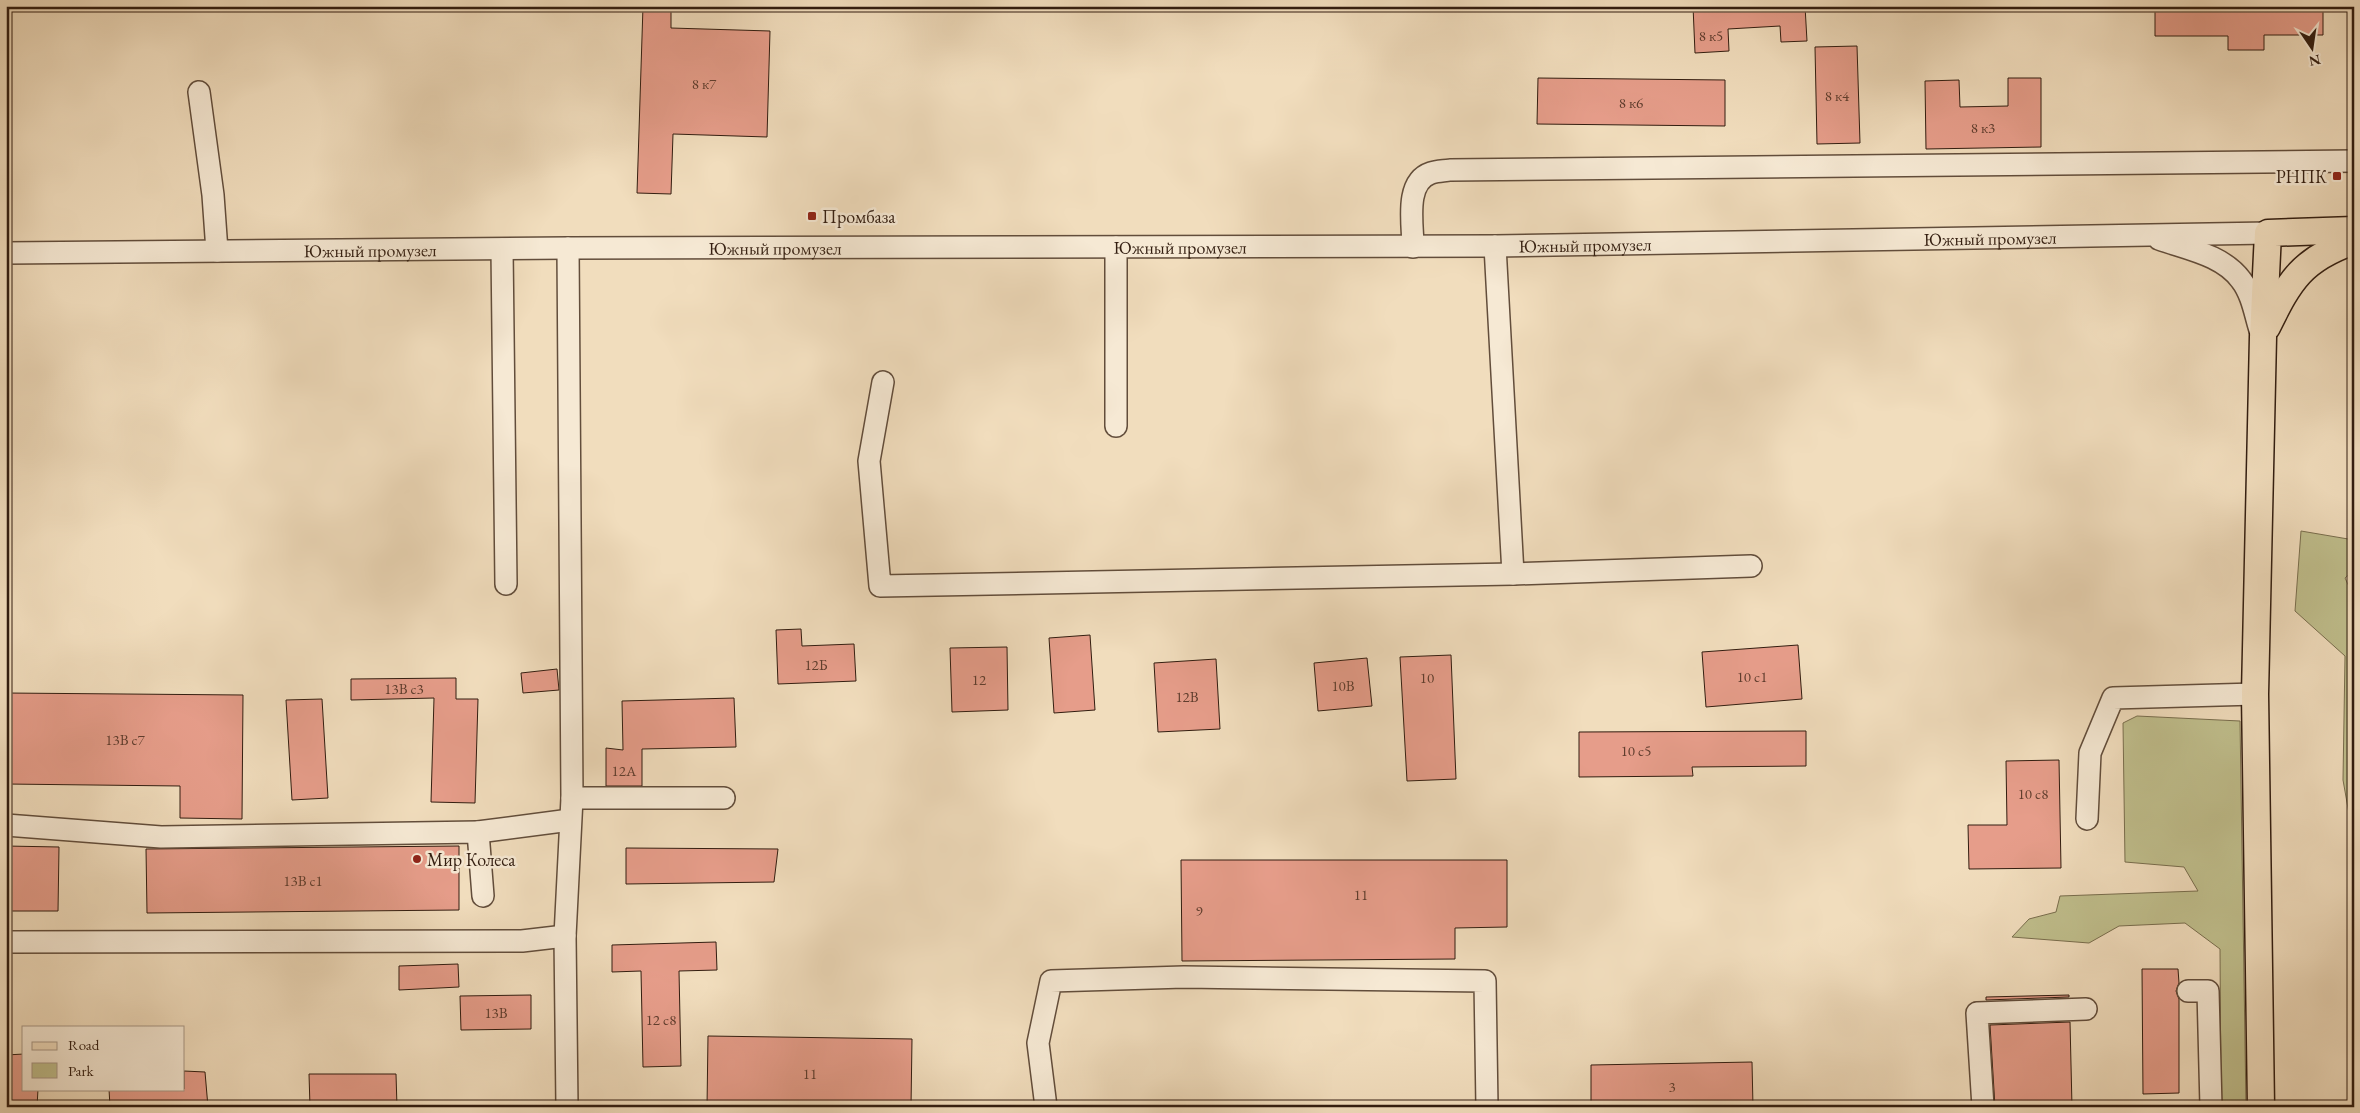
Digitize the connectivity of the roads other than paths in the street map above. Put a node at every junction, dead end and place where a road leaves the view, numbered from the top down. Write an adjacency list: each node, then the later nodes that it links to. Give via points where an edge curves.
1 (199, 92): 12 (street)
2 (2354, 161): 9 (street, via 1450,170 1430,173 1419,181 1414,191)
3 (2354, 230): 4 (main road, Южный промузел)
4 (2268, 233): 5 (street, Южный промузел); 14 (main road)
5 (2147, 235): 7 (street, Южный промузел); 14 (street, via 2215,259 2231,269 2242,280 2250,296)
6 (2354, 241): 14 (main road, via 2321,255 2305,266 2291,281)
7 (1495, 246): 9 (street, Южный промузел); 18 (street)
8 (1116, 247): 9 (street, Южный промузел); 10 (street, Южный промузел); 16 (street)
9 (1413, 247)
10 (568, 248): 11 (street, Южный промузел); 21 (street)
11 (502, 249): 12 (street, Южный промузел); 19 (street)
12 (217, 251): 13 (street, Южный промузел)
13 (6, 253)
14 (2263, 337): 20 (main road)
15 (883, 382): 18 (street, via 869,461 880,586)
16 (1116, 426)
17 (1751, 566): 18 (street)
18 (1513, 574)
19 (506, 584)
20 (2255, 694): 23 (street, via 2113,698 2090,754); 37 (main road)
21 (572, 798): 22 (street); 24 (street)
22 (724, 798)
23 (2087, 818)
24 (570, 820): 26 (street); 28 (street)
25 (6, 825): 26 (street, via 161,837)
26 (478, 832): 27 (street)
27 (483, 896)
28 (566, 936): 29 (street, via 522,941); 32 (street)
29 (6, 942)
30 (2188, 991): 36 (street, via 2208,991)
31 (2086, 1009): 35 (street, via 1977,1013)
32 (567, 1107)
33 (1046, 1107): 34 (street, via 1038,1043 1050,981 1184,977 1485,981)
34 (1487, 1107)
35 (1983, 1107)
36 (2210, 1107)
37 (2262, 1107)

